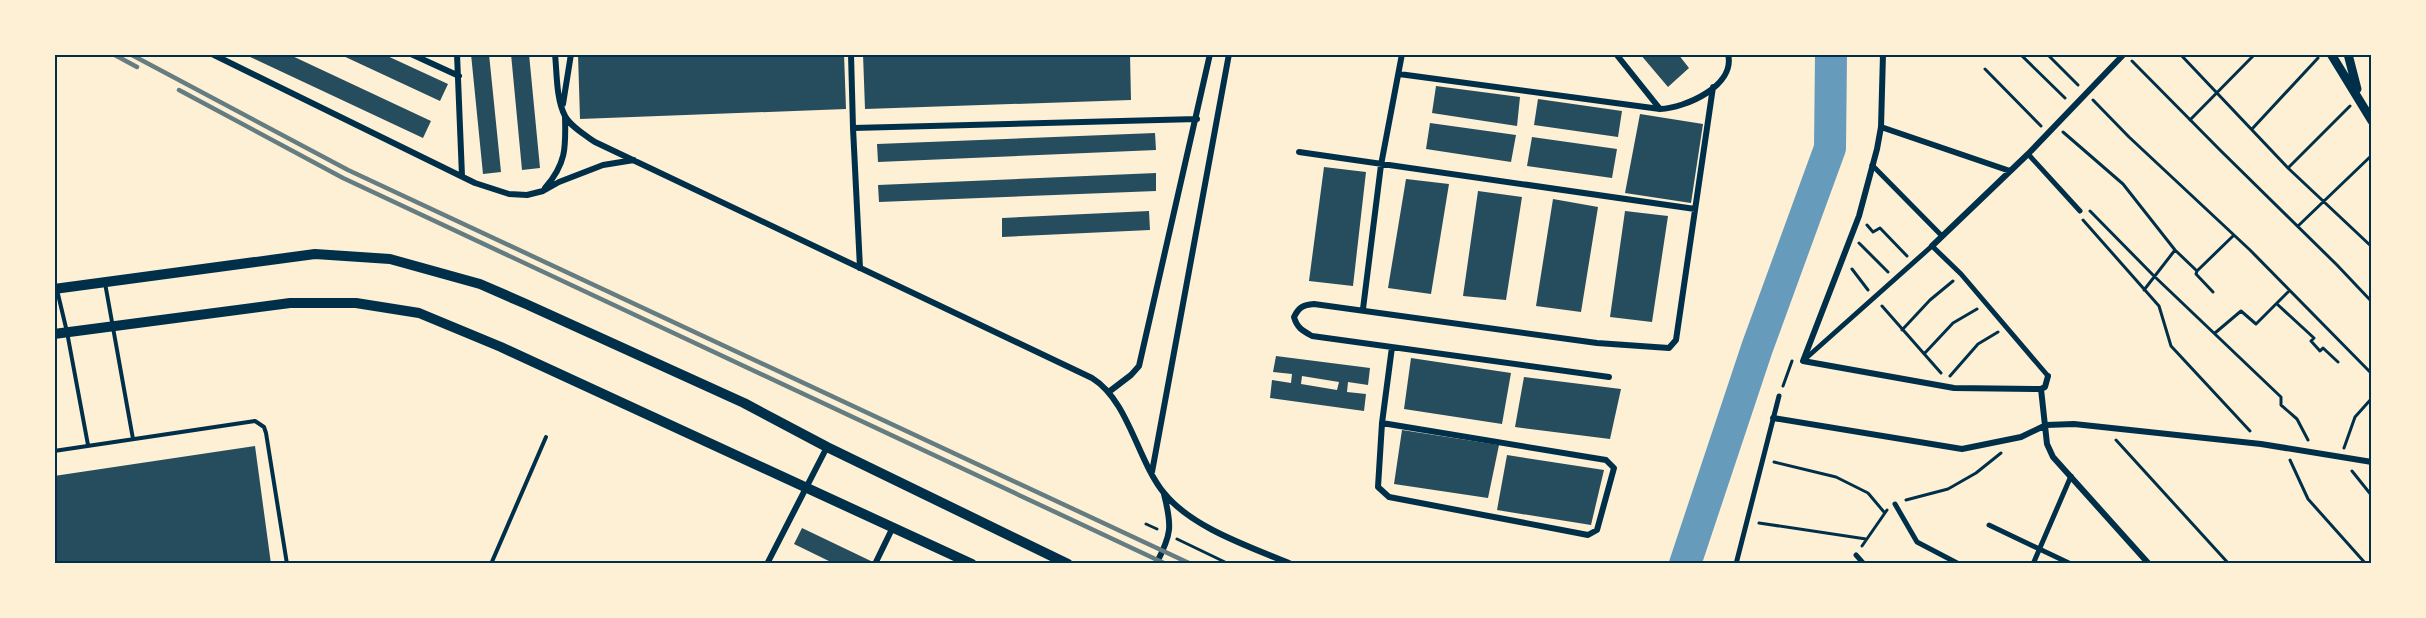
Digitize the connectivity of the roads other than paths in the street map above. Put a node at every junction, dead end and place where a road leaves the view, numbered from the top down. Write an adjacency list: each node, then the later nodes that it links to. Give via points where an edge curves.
1 (212, 54): 33 (street)
2 (411, 54): 17 (street)
3 (457, 54): 17 (street)
4 (555, 54): 20 (street)
5 (571, 54): 20 (street)
6 (851, 54): 26 (street)
7 (1210, 54): 23 (street)
8 (1229, 54): 62 (street)
9 (1402, 54): 16 (street)
10 (1616, 54): 21 (street)
11 (1728, 54): 18 (street, via 1729,66)
12 (1883, 54): 25 (street)
13 (2125, 54): 28 (street)
14 (2331, 54): 19 (street)
15 (2348, 54): 19 (street)
16 (1399, 74): 21 (street); 30 (street)
17 (459, 76): 33 (street)
18 (1713, 87): 21 (street, via 1685,105); 35 (street)
19 (2359, 98): 24 (street)
20 (563, 107): 22 (street)
21 (1660, 110)
22 (566, 117): 29 (street, via 595,142); 34 (street, via 562,162)
23 (1197, 119): 26 (street); 51 (street, via 1139,366)
24 (2372, 121)
25 (1881, 127): 31 (street); 32 (street)
26 (853, 128): 39 (street)
27 (1299, 152): 30 (street)
28 (2028, 154): 32 (street); 36 (street)
29 (635, 160): 34 (street, via 603,165); 39 (street)
30 (1381, 165): 35 (street); 42 (street)
31 (1872, 165): 37 (street); 47 (street, via 1859,216)
32 (2010, 171): 37 (street)
33 (462, 176): 34 (street, via 509,194)
34 (543, 191)
35 (1695, 209): 42 (street, via 1676,340 1669,348 1597,343)
36 (2080, 211)
37 (1942, 236): 38 (street)
38 (1932, 246): 47 (street); 48 (street)
39 (860, 268): 51 (street, via 1092,378)
40 (105, 283): 41 (main road); 43 (lane); 59 (main road, via 315,254 390,259 480,284 744,403)
41 (55, 289): 44 (lane)
42 (1363, 309): 46 (street, via 1304,305 1294,317 1296,324 1312,336)
43 (114, 327): 44 (main road); 57 (lane); 64 (main road, via 290,303 356,303 419,313)
44 (68, 332): 45 (main road); 58 (lane)
45 (54, 334)
46 (1392, 347): 49 (street); 54 (street)
47 (1803, 361): 50 (street, via 1954,388)
48 (2048, 376): 50 (street)
49 (1609, 377)
50 (2042, 389): 55 (street)
51 (1110, 391): 62 (street)
52 (1779, 396): 53 (street)
53 (1773, 418): 55 (street, via 1962,449 2021,437); 79 (street)
54 (1382, 423): 54 (street, via 1606,460 1614,468 1597,530 1588,535 1389,497 1378,487)
55 (2046, 425): 61 (street, via 2074,424 2261,444); 63 (street, via 2049,452)
56 (546, 437): 72 (lane)
57 (134, 439): 58 (lane); 71 (lane, via 255,421 260,424 267,433)
58 (88, 445): 60 (lane)
59 (827, 447): 64 (street); 76 (main road)
60 (54, 451)
61 (2372, 462)
62 (1152, 472): 65 (street)
63 (2072, 476): 69 (street); 84 (street)
64 (807, 487): 68 (main road); 73 (street)
65 (1164, 493): 77 (street, via 1170,535); 78 (street, via 1183,510 1234,541)
66 (1895, 504): 81 (street, via 1917,542)
67 (1989, 525): 69 (street)
68 (893, 527): 74 (street); 75 (main road)
69 (2040, 550): 82 (street); 83 (street)
70 (1856, 555): 80 (street)
71 (286, 564)
72 (491, 564)
73 (767, 564)
74 (875, 564)
75 (972, 564)
76 (1068, 564)
77 (1156, 564)
78 (1291, 564)
79 (1736, 564)
80 (1864, 564)
81 (1959, 564)
82 (2033, 564)
83 (2071, 564)
84 (2149, 564)

